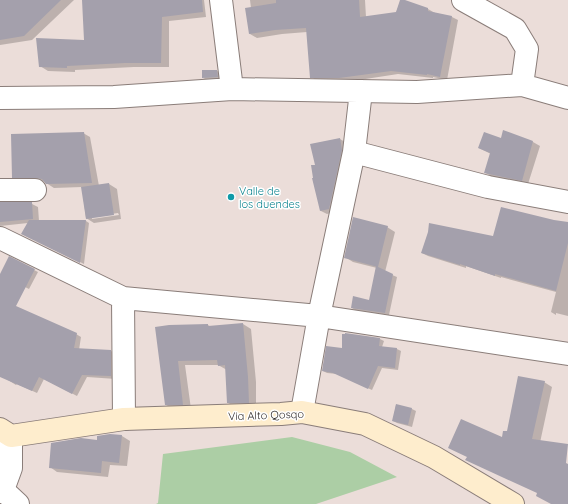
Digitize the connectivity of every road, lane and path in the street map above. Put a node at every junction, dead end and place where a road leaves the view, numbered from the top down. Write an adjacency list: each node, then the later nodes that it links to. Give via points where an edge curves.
1 (221, 0): 4 (street)
2 (463, 0): 3 (street, via 515,29 527,48)
3 (522, 85): 5 (street, via 417,92); 7 (street)
4 (232, 89): 5 (street); 6 (street, via 114,97)
5 (361, 91): 8 (street)
6 (0, 98)
7 (568, 98)
8 (354, 152): 11 (street, via 488,188); 14 (street)
9 (0, 190): 10 (street)
10 (35, 190)
11 (568, 202)
12 (0, 238): 13 (street)
13 (123, 298): 14 (street); 17 (street)
14 (319, 316): 15 (street); 16 (street)
15 (568, 354)
16 (302, 412): 17 (street, Via Alto Qosqo); 20 (street, Via Alto Qosqo, via 365,424 434,458)
17 (124, 419): 18 (street, Via Alto Qosqo)
18 (5, 433): 19 (street, via 11,468)
19 (7, 496)
20 (513, 504)

